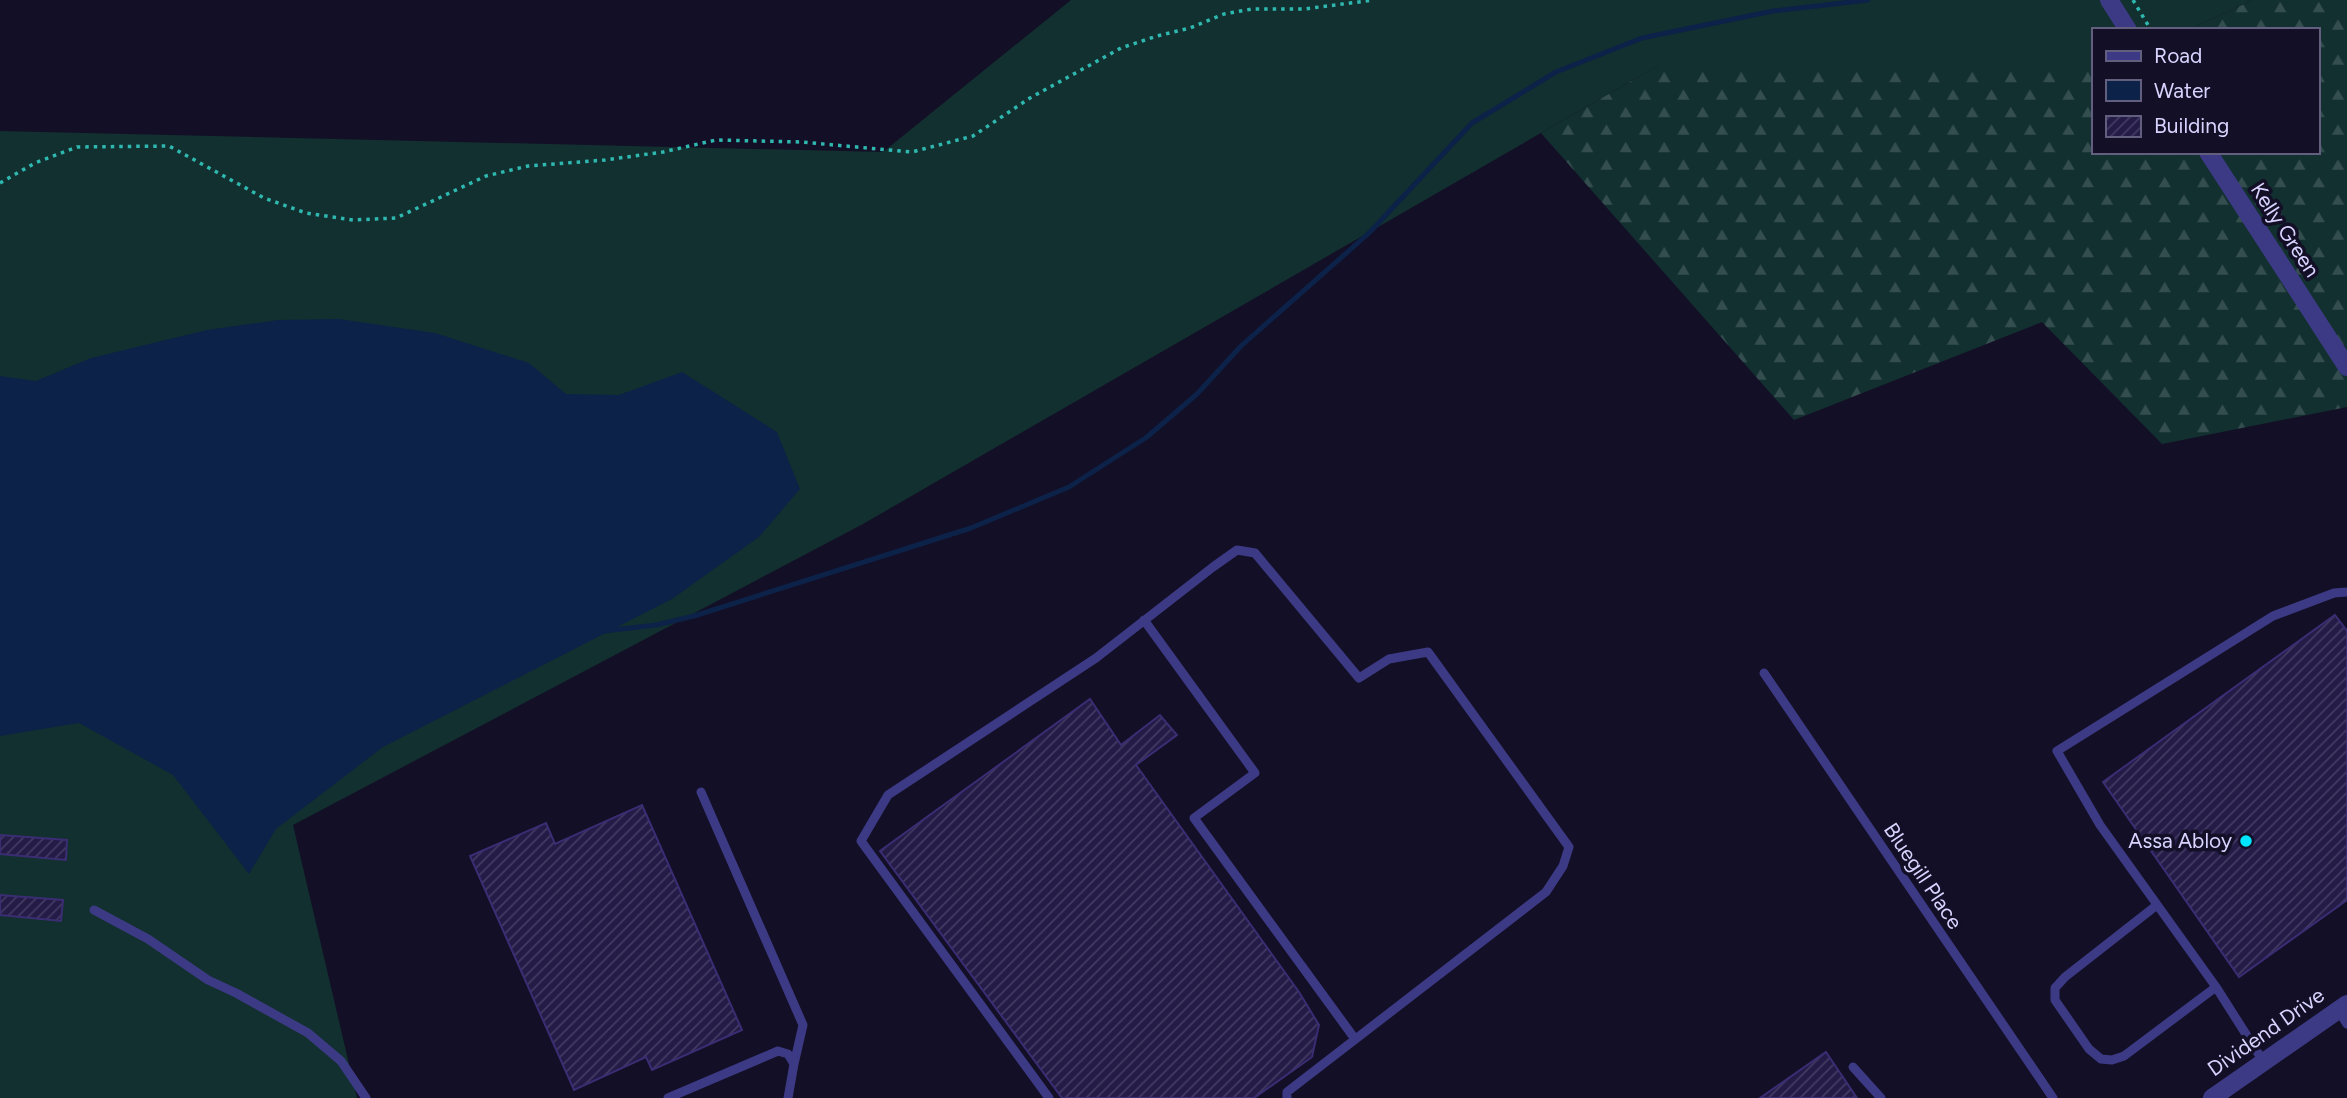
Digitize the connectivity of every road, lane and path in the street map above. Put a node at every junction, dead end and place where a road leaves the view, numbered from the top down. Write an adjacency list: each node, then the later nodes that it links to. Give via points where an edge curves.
1 (1374, 0): 7 (path, via 1223,14 1121,48 1030,98 973,136 912,152 716,140 617,159 528,166 486,176 396,218 353,220 306,213 264,198 169,146 76,147)
2 (2109, 0): 4 (street)
3 (2133, 0): 5 (path)
4 (2127, 28)
5 (2150, 28)
6 (2208, 154): 8 (street, Kelly Green)
7 (0, 183)
8 (2347, 367)
9 (2347, 592): 13 (lane, via 2273,616 2057,751 2100,824)
10 (1144, 620): 17 (lane, via 1255,773 1194,818); 17 (lane, via 1237,551 1255,553 1359,678 1389,659 1428,652 1569,847 1546,892); 24 (lane, via 1096,658 888,795 861,841)
11 (1763, 673): 27 (lane, Bluegill Place)
12 (701, 792): 19 (lane, via 803,1025)
13 (2157, 905): 15 (lane); 15 (lane, via 2055,988 2055,1000 2089,1049 2101,1059 2124,1056)
14 (94, 909): 21 (lane, via 208,980 308,1032 341,1061)
15 (2216, 988): 18 (lane)
16 (2344, 1013): 18 (street, Dividend Drive)
17 (1355, 1039): 25 (lane, via 1287,1092)
18 (2263, 1061): 28 (street, Dividend Drive)
19 (794, 1064): 22 (lane, via 788,1054 778,1051); 23 (lane)
20 (1853, 1067): 26 (lane)
21 (366, 1098)
22 (668, 1098)
23 (788, 1098)
24 (1049, 1098)
25 (1287, 1098)
26 (1881, 1098)
27 (2053, 1098)
28 (2212, 1098)

